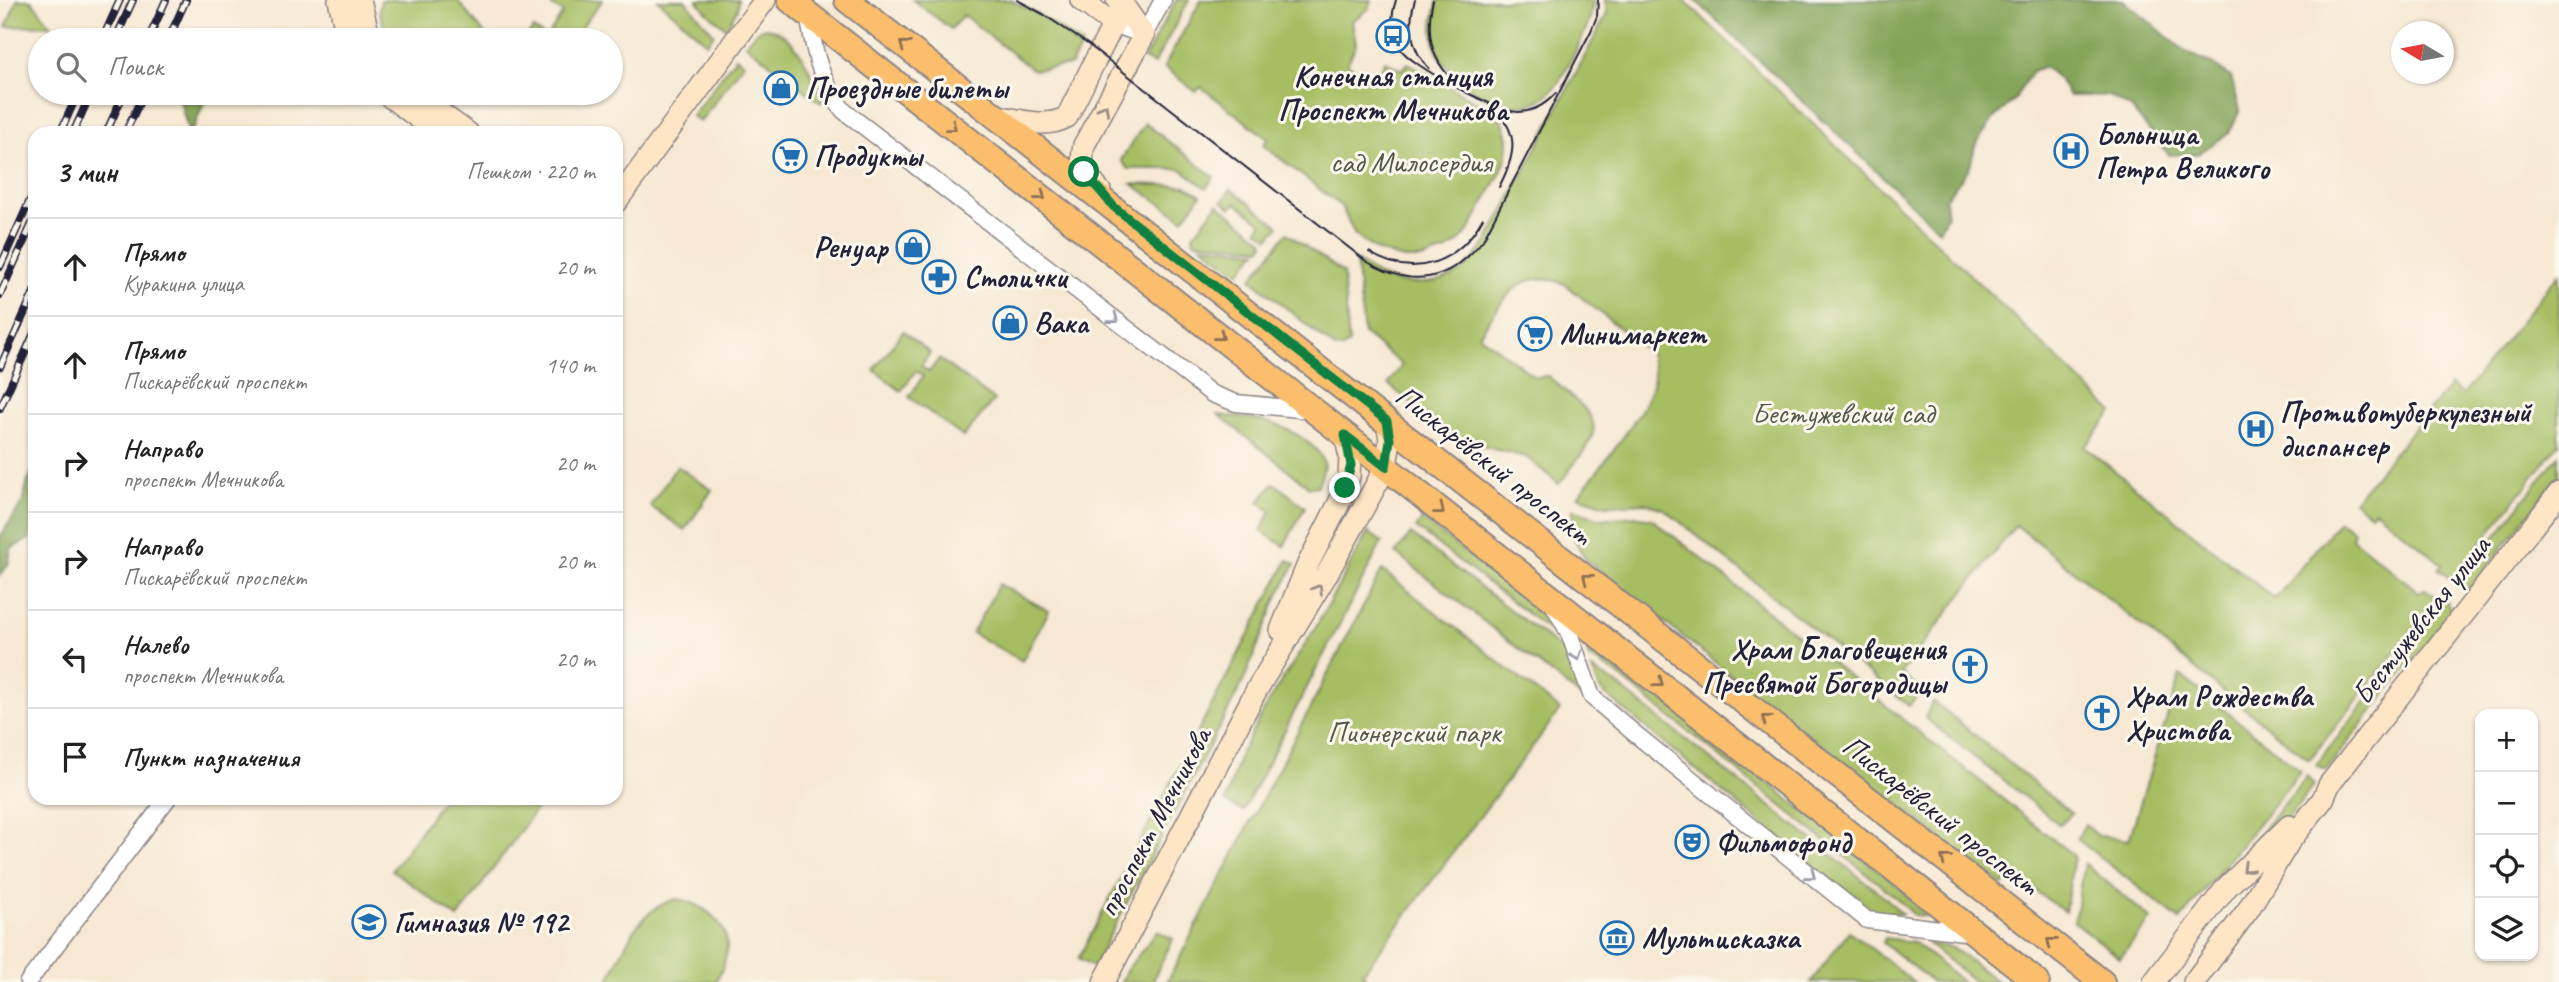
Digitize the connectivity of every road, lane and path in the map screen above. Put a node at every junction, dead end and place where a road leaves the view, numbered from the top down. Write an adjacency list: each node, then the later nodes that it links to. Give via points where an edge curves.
1 (339, 0): 10 (street)
2 (360, 0): 11 (street)
3 (765, 0): 18 (street)
4 (846, 0): 15 (main road, Пискарёвский проспект, one-way to 4)
5 (1081, 0): 9 (street)
6 (1163, 0): 12 (street)
7 (1122, 2): 9 (street); 12 (street)
8 (799, 7): 20 (main road, one-way to 20); 20 (street, one-way to 20, via 832,96 844,111 1212,394 1236,403)
9 (1113, 24): 12 (street); 15 (street, via 1067,117 1045,124)
10 (345, 28)
11 (367, 28)
12 (1144, 35): 19 (street, one-way to 12, via 1084,172 1081,158)
13 (401, 105): 16 (street)
14 (429, 105): 17 (street)
15 (997, 116): 19 (main road, Пискарёвский проспект)
16 (430, 126)
17 (458, 126)
18 (623, 193)
19 (1114, 207): 21 (main road, Пискарёвский проспект)
20 (1314, 410): 22 (main road)
21 (1387, 421): 23 (street, проспект Мечникова); 33 (main road, Пискарёвский проспект, one-way to 21)
22 (1345, 435): 23 (main road); 26 (street, проспект Мечникова, via 1349,477)
23 (1386, 467): 25 (main road, one-way to 25); 26 (street, проспект Мечникова, one-way to 23)
24 (2559, 492): 27 (street, Бестужевская улица)
25 (1548, 595): 29 (main road, one-way to 29); 29 (street, one-way to 29, via 1569,633 1592,697 1867,920)
26 (1257, 690): 31 (street, проспект Мечникова)
27 (2329, 785): 34 (street, Бестужевская улица, one-way to 34, via 2316,793 2227,888); 35 (street, Бестужевская улица, via 2248,910)
28 (163, 805): 30 (street)
29 (1975, 933): 32 (main road)
30 (28, 982)
31 (1104, 982)
32 (2037, 982)
33 (2102, 982)
34 (2154, 982)
35 (2194, 982)

